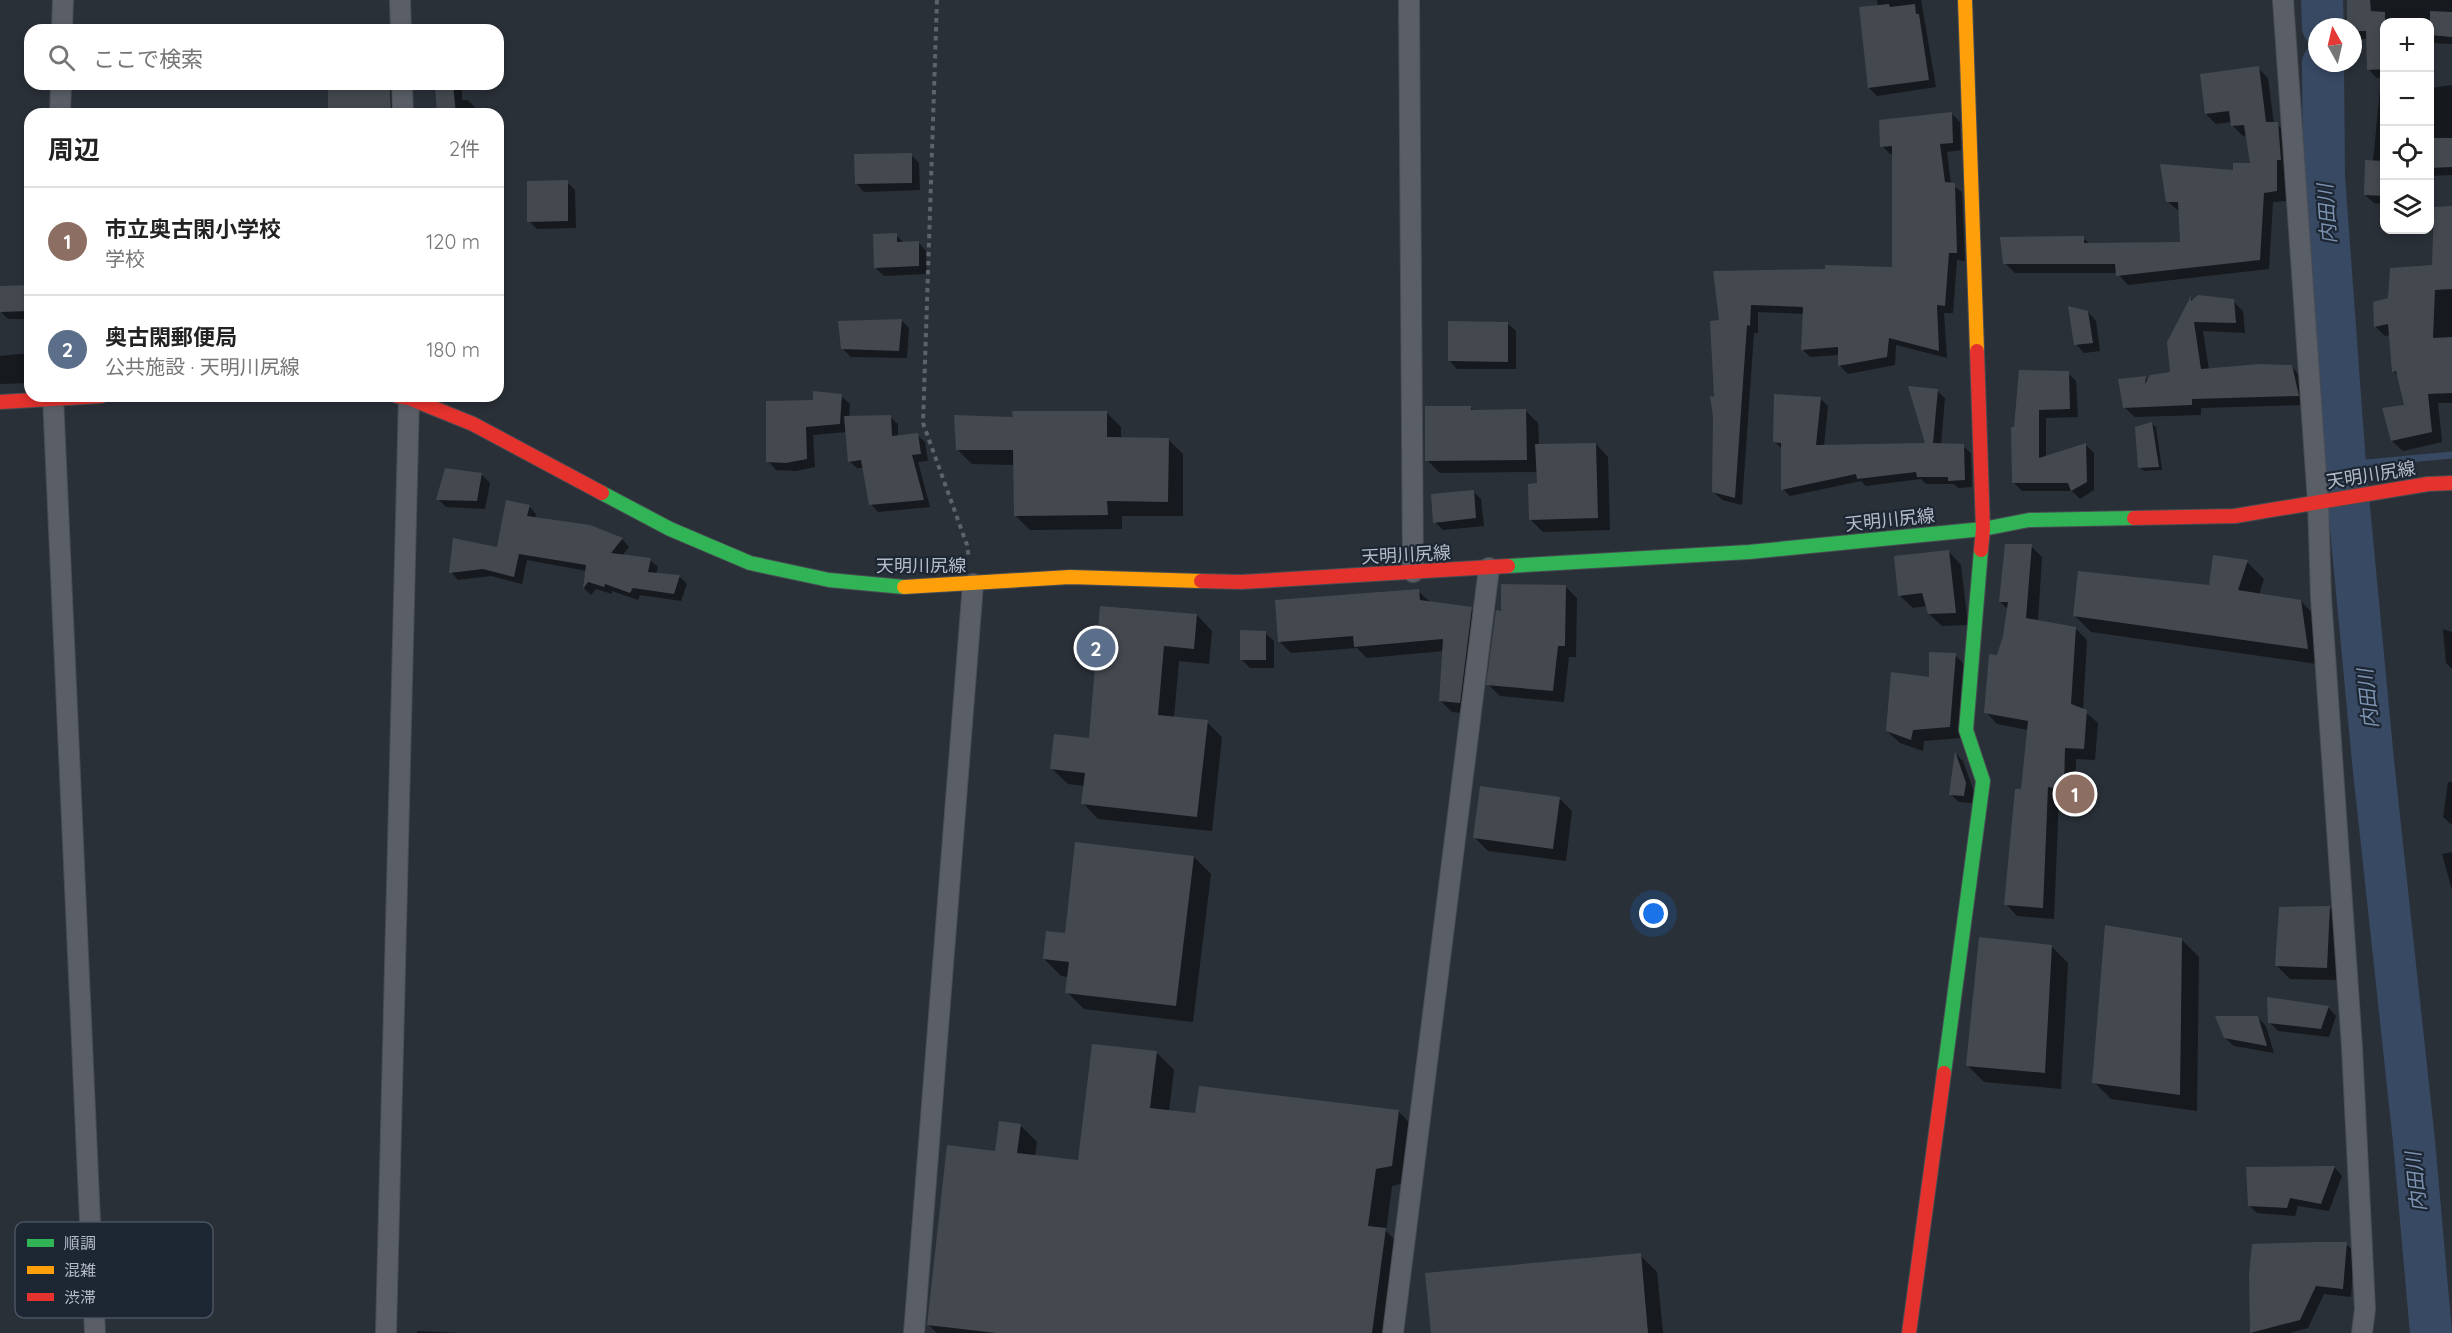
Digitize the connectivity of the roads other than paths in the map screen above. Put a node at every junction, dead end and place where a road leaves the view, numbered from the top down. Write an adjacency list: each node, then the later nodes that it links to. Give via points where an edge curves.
1 (63, 0): 6 (street)
2 (400, 0): 7 (street)
3 (1409, 0): 21 (street)
4 (1965, 0): 19 (main road)
5 (2283, 0): 18 (street)
6 (62, 24)
7 (401, 24)
8 (61, 90): 10 (street)
9 (402, 90): 11 (street)
10 (60, 108)
11 (403, 108)
12 (24, 400): 13 (main road)
13 (0, 402)
14 (53, 402): 23 (street)
15 (405, 402): 26 (street)
16 (417, 402): 22 (main road, 天明川尻線, via 472,424 670,529 750,563 829,580 895,587)
17 (2452, 483): 18 (main road, 天明川尻線)
18 (2323, 501): 19 (main road, 天明川尻線, via 2235,516 2029,520); 30 (street, via 2320,597 2352,1047 2365,1309)
19 (1983, 529): 20 (main road, 天明川尻線, via 1749,552); 29 (main road, via 1966,729 1983,781)
20 (1489, 568): 21 (main road, 天明川尻線); 28 (street)
21 (1413, 572): 22 (main road, 天明川尻線, via 1241,582 1070,577)
22 (973, 584): 27 (street)
23 (90, 1222)
24 (94, 1318): 25 (street)
25 (95, 1333)
26 (386, 1333)
27 (914, 1333)
28 (1393, 1333)
29 (1909, 1333)
30 (2362, 1333)

